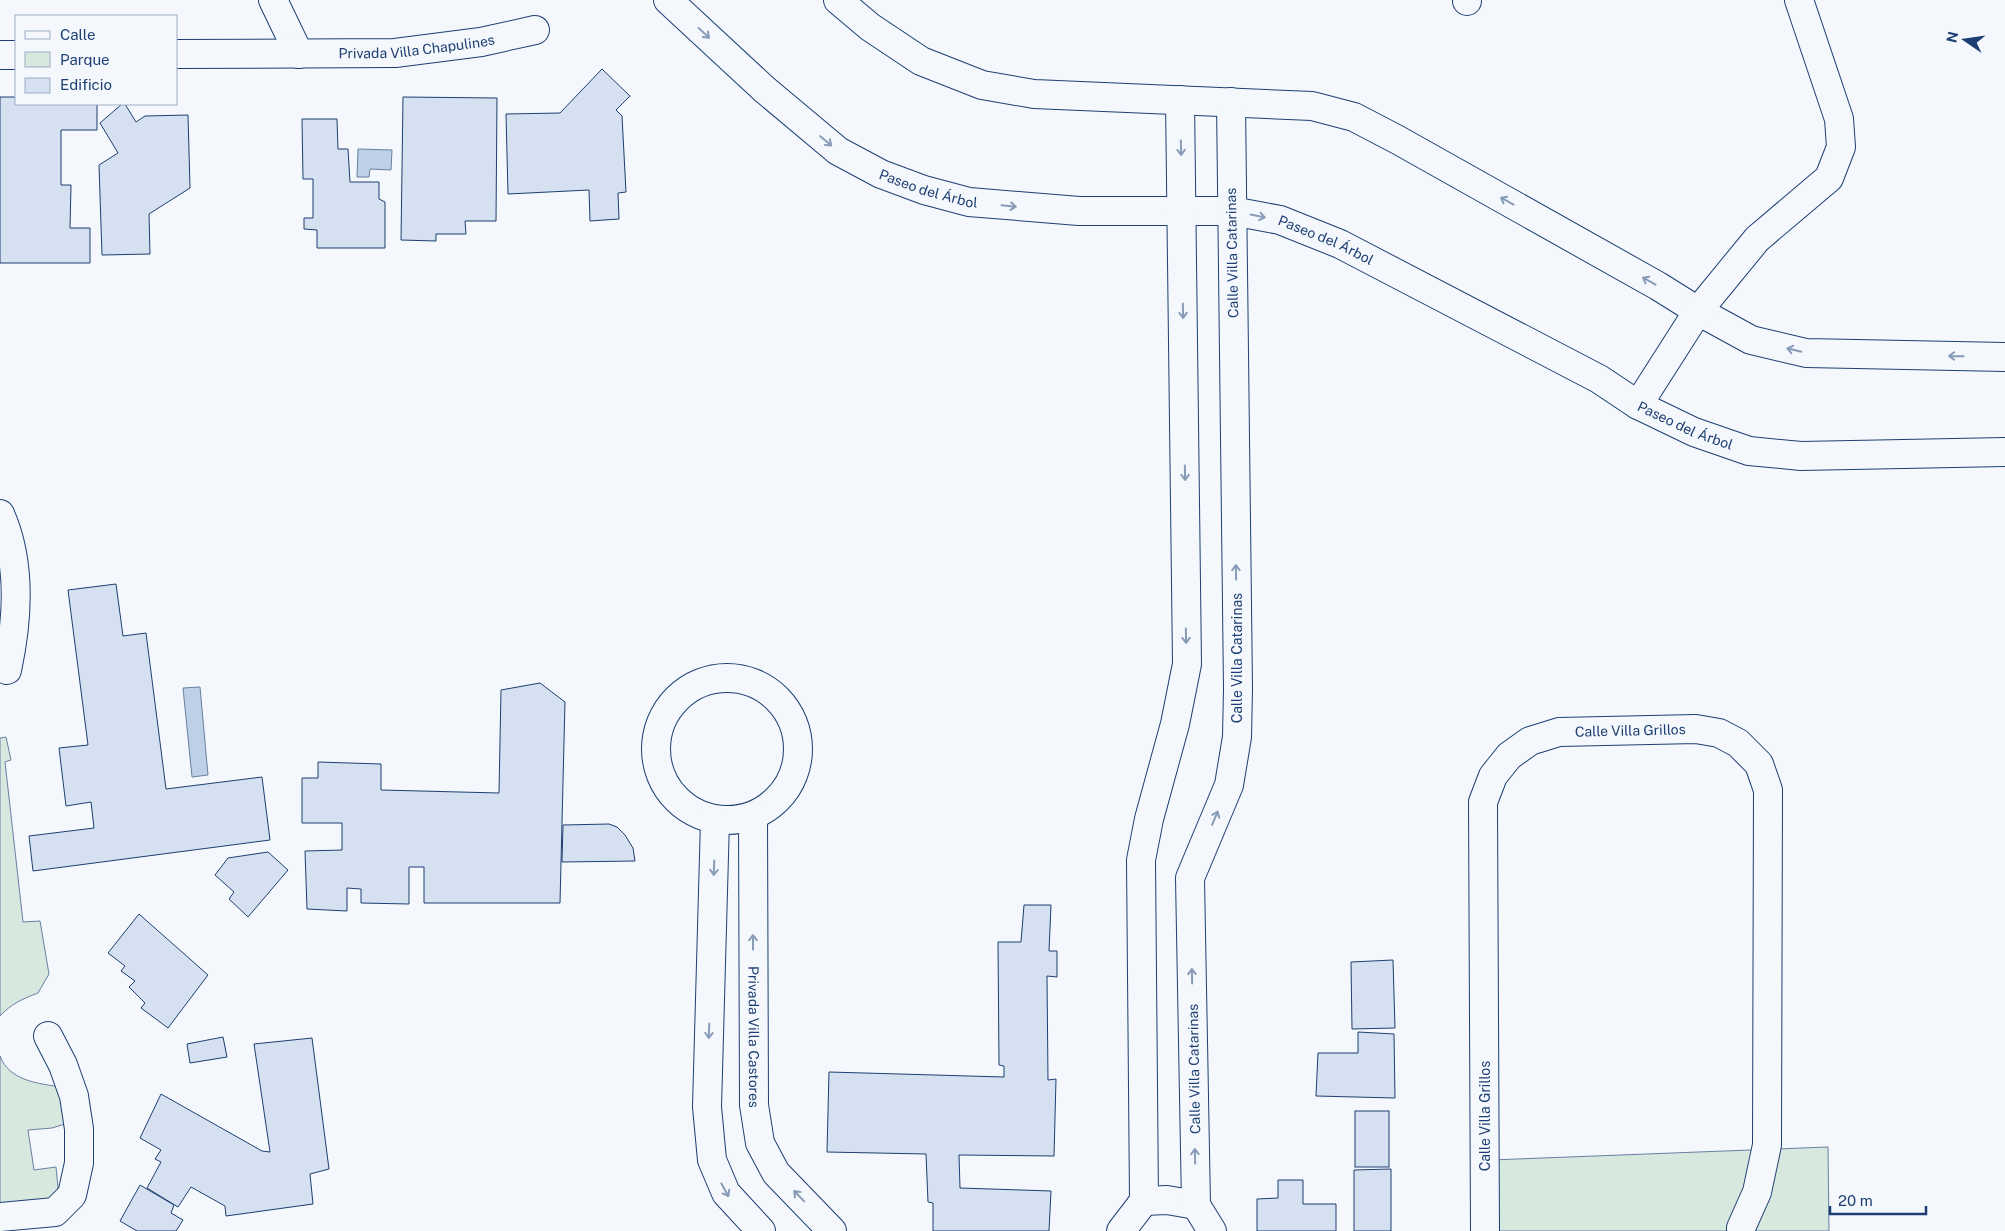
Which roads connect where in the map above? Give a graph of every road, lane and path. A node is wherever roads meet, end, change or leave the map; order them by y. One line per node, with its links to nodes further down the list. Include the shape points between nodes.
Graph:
1 (273, 0): 7 (street)
2 (668, 0): 12 (street, Paseo del Árbol, one-way to 12, via 764,89 838,151 881,174 969,202 1079,211)
3 (838, 0): 10 (street, via 870,27 921,61 982,85 1034,94)
4 (1799, 0): 14 (street, via 1839,119 1841,147 1829,178 1757,239)
5 (535, 30): 7 (street, Privada Villa Chapulines, via 481,42 395,53)
6 (178, 54): 7 (street, Privada Villa Chapulines)
7 (299, 54)
8 (0, 55): 9 (street)
9 (15, 55)
10 (1180, 100): 11 (street); 12 (street, one-way to 12)
11 (1231, 102): 13 (street, Calle Villa Catarinas); 14 (street, one-way to 11, via 1650,281 1354,117 1312,106)
12 (1182, 210): 13 (street, Paseo del Árbol); 23 (street, one-way to 23, via 1187,664 1176,724 1141,860)
13 (1232, 211): 16 (street, Paseo del Árbol, one-way to 16, via 1280,220 1340,244 1599,379); 24 (street, Calle Villa Catarinas, one-way to 13, via 1190,878 1229,785 1237,737)
14 (1698, 311): 15 (street, one-way to 14, via 1806,353 1751,340); 16 (street)
15 (2005, 357)
16 (1638, 405): 17 (street, Paseo del Árbol, via 1694,432 1749,451 1800,456)
17 (2005, 452)
18 (0, 514): 19 (street, via 14,563 16,599)
19 (8, 670)
20 (753, 816): 21 (street, via 734,821); 21 (street, via 788,788 796,767 798,744 795,729 781,702 764,688 743,680 720,678 698,684 680,696 666,714 657,736 656,758 663,780 676,799 694,812); 28 (street, Privada Villa Castores, one-way to 20, via 776,1173 760,1143 754,1105)
21 (715, 820): 27 (street, one-way to 27, via 707,1107 712,1160 726,1193)
22 (48, 1036): 25 (street, via 64,1065 74,1096 79,1129 79,1162 72,1195 55,1212)
23 (1144, 1201): 24 (street); 29 (street)
24 (1196, 1204): 30 (street)
25 (0, 1217)
26 (1741, 1228): 31 (street, Calle Villa Grillos, via 1758,1192 1767,1145 1768,790 1759,764 1738,743 1718,733 1696,729 1560,732 1530,741 1509,756 1493,776 1483,802)
27 (761, 1231)
28 (832, 1231)
29 (1121, 1231)
30 (1212, 1231)
31 (1485, 1231)

